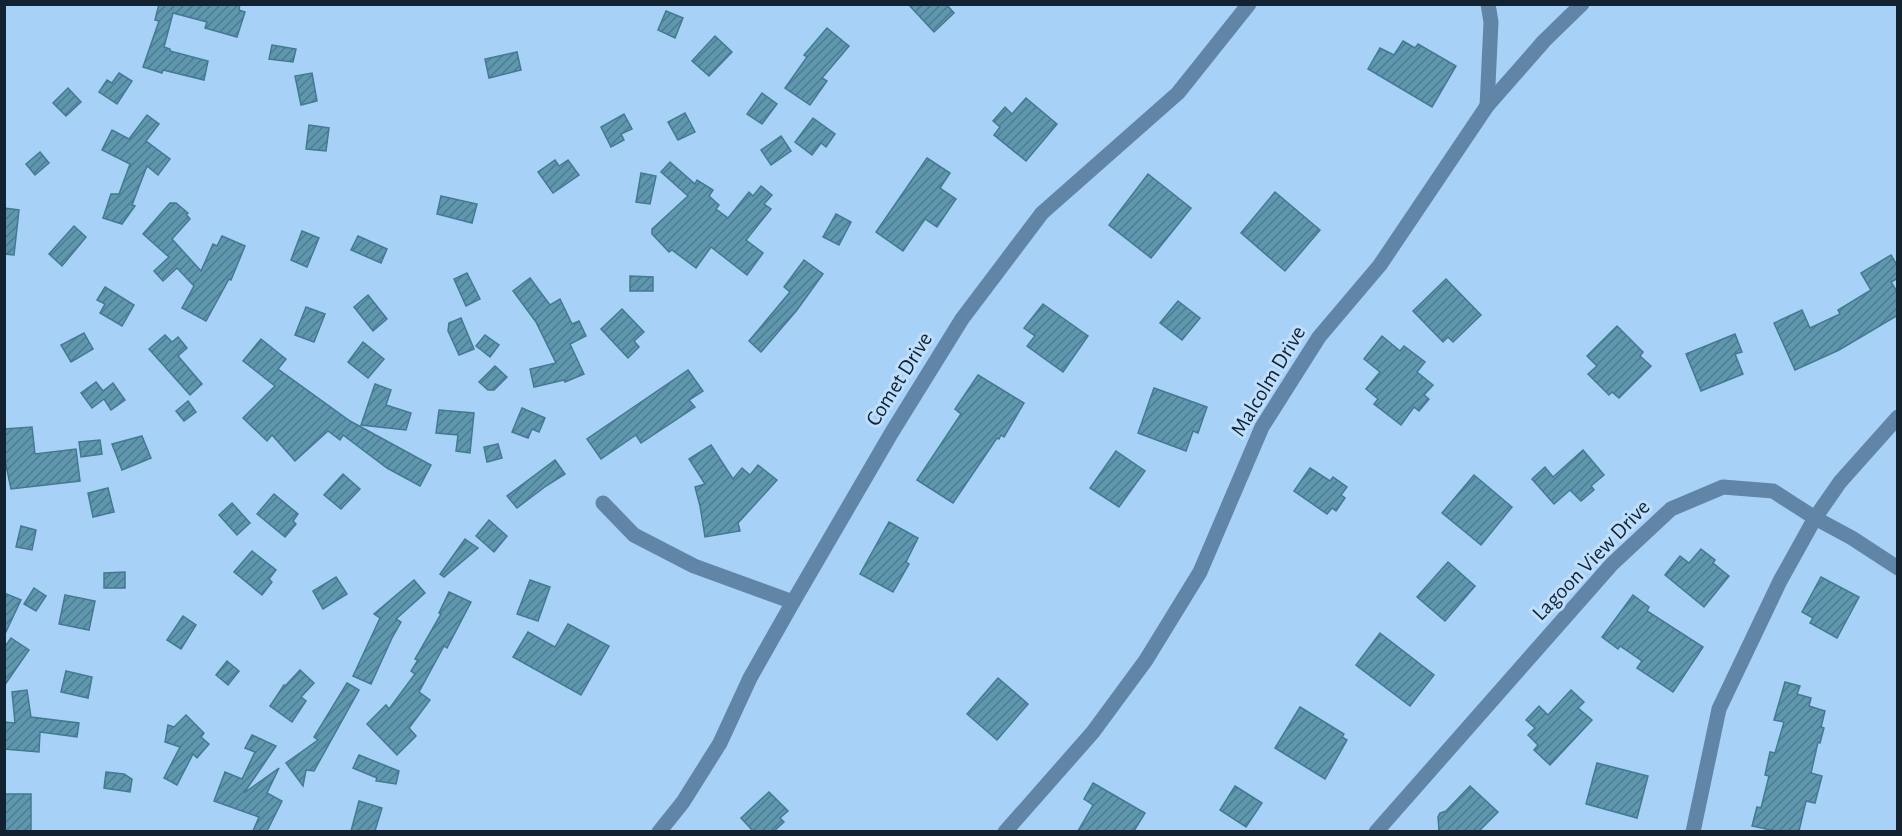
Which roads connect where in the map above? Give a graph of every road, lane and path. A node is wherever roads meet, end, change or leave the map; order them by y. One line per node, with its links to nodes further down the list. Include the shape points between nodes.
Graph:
1 (1249, 4): 9 (street, Comet Drive, via 1178,93 1042,213 962,319)
2 (1488, 4): 4 (street, via 1491,22)
3 (1582, 4): 4 (street, Malcolm Drive)
4 (1487, 106): 11 (street, Malcolm Drive, via 1380,265 1319,337 1262,427 1200,572 1146,660 1094,732)
5 (1898, 417): 7 (street, via 1840,482)
6 (603, 503): 9 (street, via 634,536 693,566)
7 (1815, 518): 8 (street, Lagoon View Drive); 12 (street, Lagoon View Drive, via 1773,491 1723,488 1671,509 1612,564); 13 (street, via 1780,580 1719,709)
8 (1898, 568)
9 (792, 602): 10 (street, Comet Drive, via 720,743 683,802)
10 (659, 831)
11 (1005, 831)
12 (1376, 831)
13 (1694, 831)

